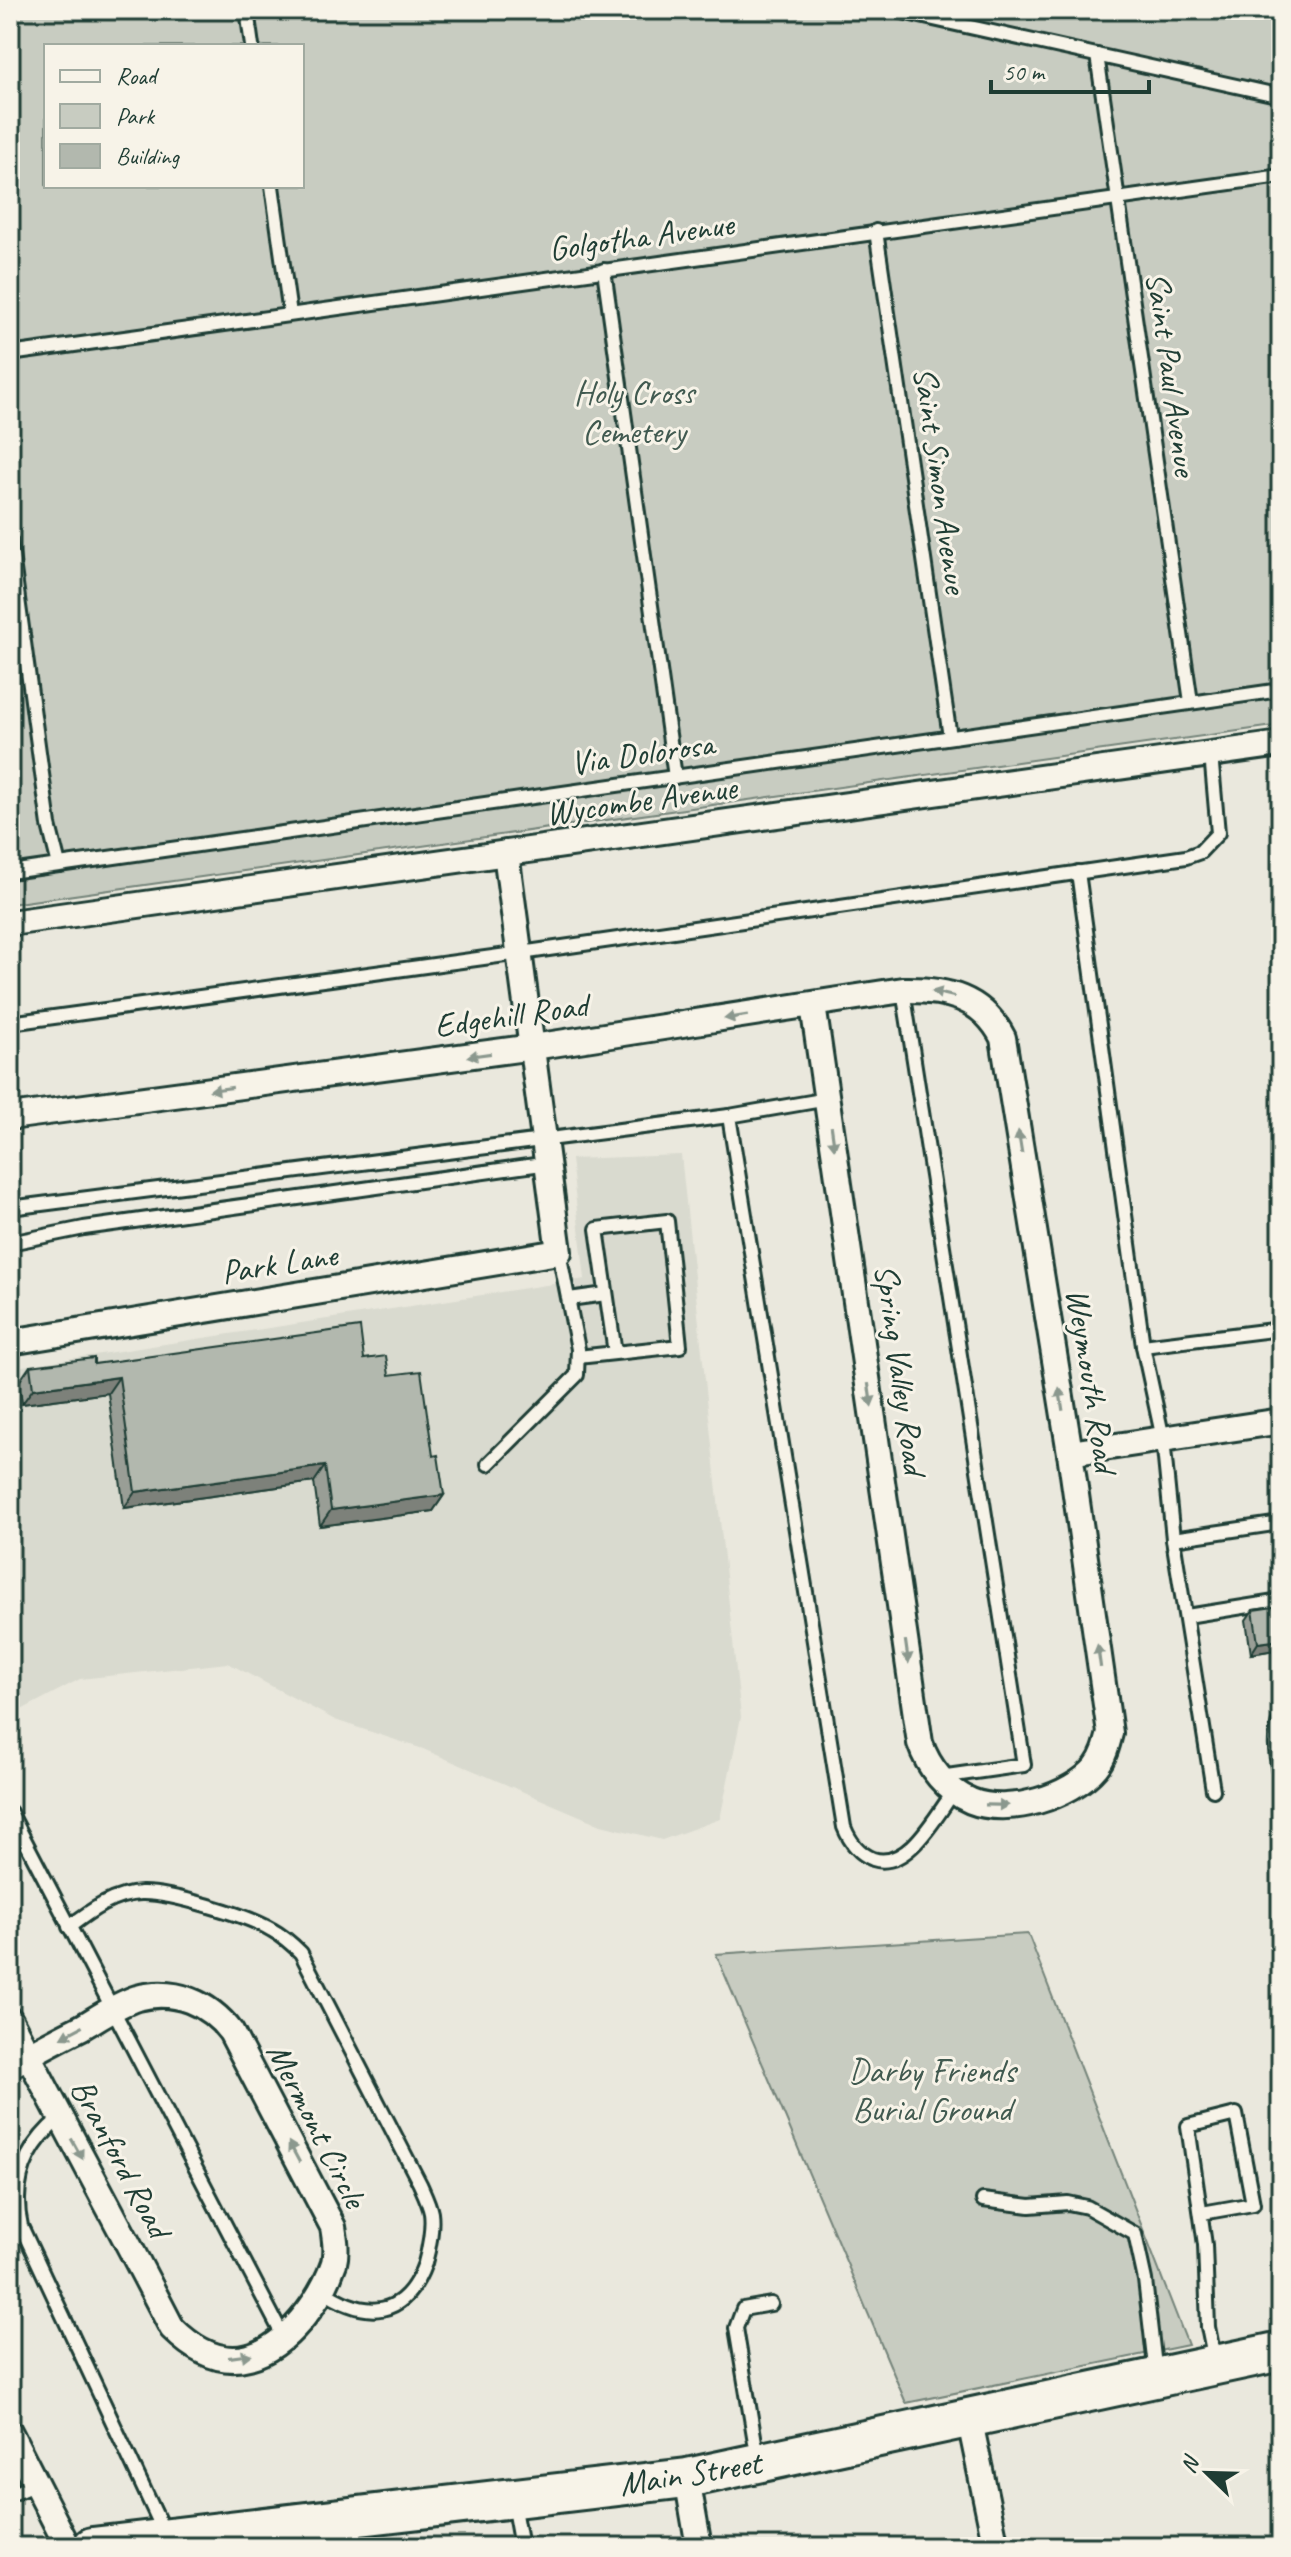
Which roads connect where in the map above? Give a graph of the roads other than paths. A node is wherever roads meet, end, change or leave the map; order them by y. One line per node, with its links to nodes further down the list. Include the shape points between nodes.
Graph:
1 (247, 10): 3 (lane)
2 (893, 10): 4 (lane)
3 (252, 44)
4 (1097, 55): 5 (lane); 8 (lane, Saint Paul Avenue)
5 (1281, 96)
6 (1281, 176): 8 (lane, Golgotha Avenue)
7 (272, 188): 11 (lane)
8 (1118, 199): 9 (lane, Golgotha Avenue); 15 (lane, Saint Paul Avenue)
9 (876, 231): 10 (lane, Golgotha Avenue); 16 (lane, Saint Simon Avenue)
10 (604, 270): 11 (lane, Golgotha Avenue); 19 (lane)
11 (290, 314): 12 (lane, Golgotha Avenue)
12 (10, 354)
13 (10, 540): 21 (lane)
14 (1281, 690): 15 (lane, Via Dolorosa)
15 (1191, 702): 16 (lane, Via Dolorosa)
16 (950, 737): 19 (lane, Via Dolorosa)
17 (1281, 744): 18 (street, Wycombe Avenue)
18 (1211, 754): 20 (street, Wycombe Avenue); 23 (lane, via 1219,823 1211,843 1186,857)
19 (675, 777): 21 (lane, Via Dolorosa)
20 (506, 853): 24 (street, Wycombe Avenue); 25 (street)
21 (59, 865): 22 (lane, Via Dolorosa)
22 (10, 872)
23 (1078, 872): 25 (lane); 43 (lane)
24 (10, 923)
25 (521, 953): 28 (lane); 30 (street)
26 (903, 990): 27 (street, Edgehill Road); 29 (street, Edgehill Road, one-way to 26, via 995,1022 964,999 938,991); 55 (lane, via 1024,1765)
27 (813, 1005): 30 (street, Edgehill Road, one-way to 30); 31 (street, Spring Valley Road)
28 (10, 1023)
29 (1003, 1038): 48 (street, Weymouth Road, one-way to 29)
30 (533, 1047): 33 (street, Edgehill Road, one-way to 33); 34 (street)
31 (828, 1099): 32 (lane); 55 (street, Spring Valley Road, one-way to 55, via 920,1743)
32 (729, 1116): 34 (lane); 55 (lane, via 844,1827 868,1857 891,1862 908,1852)
33 (10, 1117)
34 (546, 1138): 35 (street); 36 (lane)
35 (549, 1163): 37 (lane); 38 (street)
36 (10, 1208)
37 (10, 1243)
38 (559, 1252): 40 (lane); 42 (street, Park Lane)
39 (606, 1294): 40 (lane); 44 (lane); 44 (lane, via 597,1229 667,1221 680,1346)
40 (569, 1299): 45 (lane)
41 (1281, 1329): 43 (lane)
42 (10, 1342)
43 (1143, 1346): 47 (lane)
44 (615, 1353): 45 (lane)
45 (578, 1357): 49 (lane, via 577,1375)
46 (1281, 1421): 47 (street)
47 (1163, 1439): 48 (street); 51 (lane)
48 (1070, 1453): 55 (street, Weymouth Road, one-way to 48, via 983,1805 1040,1800 1065,1792 1096,1767 1105,1752 1110,1733)
49 (488, 1464)
50 (1281, 1523): 51 (lane)
51 (1173, 1539): 53 (lane)
52 (1281, 1601): 53 (lane)
53 (1187, 1616): 57 (lane)
54 (1281, 1717): 56 (lane, via 1275,1744)
55 (947, 1783)
56 (1281, 1786)
57 (1213, 1790)
58 (10, 1812): 59 (lane)
59 (69, 1927): 60 (lane); 66 (lane, via 96,1907 141,1893 254,1921 301,1953 420,2184 431,2216 420,2275 399,2301 370,2311 354,2309)
60 (112, 2011): 62 (street, Mermont Circle, one-way to 62); 66 (street, Mermont Circle, one-way to 60, via 334,2262 333,2227 231,2032 207,2007 184,1998 137,1998); 69 (lane)
61 (10, 2020): 62 (street, Branford Road)
62 (19, 2060): 63 (street, Branford Road)
63 (60, 2118): 68 (street, Branford Road, one-way to 68); 80 (lane, via 44,2131 21,2169 16,2205 21,2226)
64 (983, 2200): 72 (lane, via 1087,2207 1135,2234)
65 (1202, 2213): 65 (lane, via 1188,2126 1236,2114 1253,2204); 71 (lane)
66 (321, 2290): 69 (street, Mermont Circle)
67 (771, 2304): 75 (lane, via 743,2309 736,2328)
68 (172, 2328): 69 (street, Mermont Circle, one-way to 69, via 197,2349 227,2358 256,2354)
69 (283, 2336)
70 (1281, 2351): 71 (main road, Main Street)
71 (1215, 2366): 72 (main road, Main Street)
72 (1157, 2379): 73 (main road, Main Street)
73 (969, 2417): 75 (main road, Main Street); 86 (street)
74 (10, 2433): 77 (street)
75 (759, 2463): 76 (main road, Main Street)
76 (687, 2478): 79 (main road, Main Street); 85 (street)
77 (36, 2484): 78 (lane); 82 (street)
78 (10, 2495)
79 (512, 2498): 81 (main road, Main Street); 84 (lane)
80 (167, 2537): 81 (main road, Main Street); 83 (main road, Main Street)
81 (220, 2539)
82 (68, 2547)
83 (92, 2547)
84 (521, 2547)
85 (699, 2547)
86 (995, 2547)

